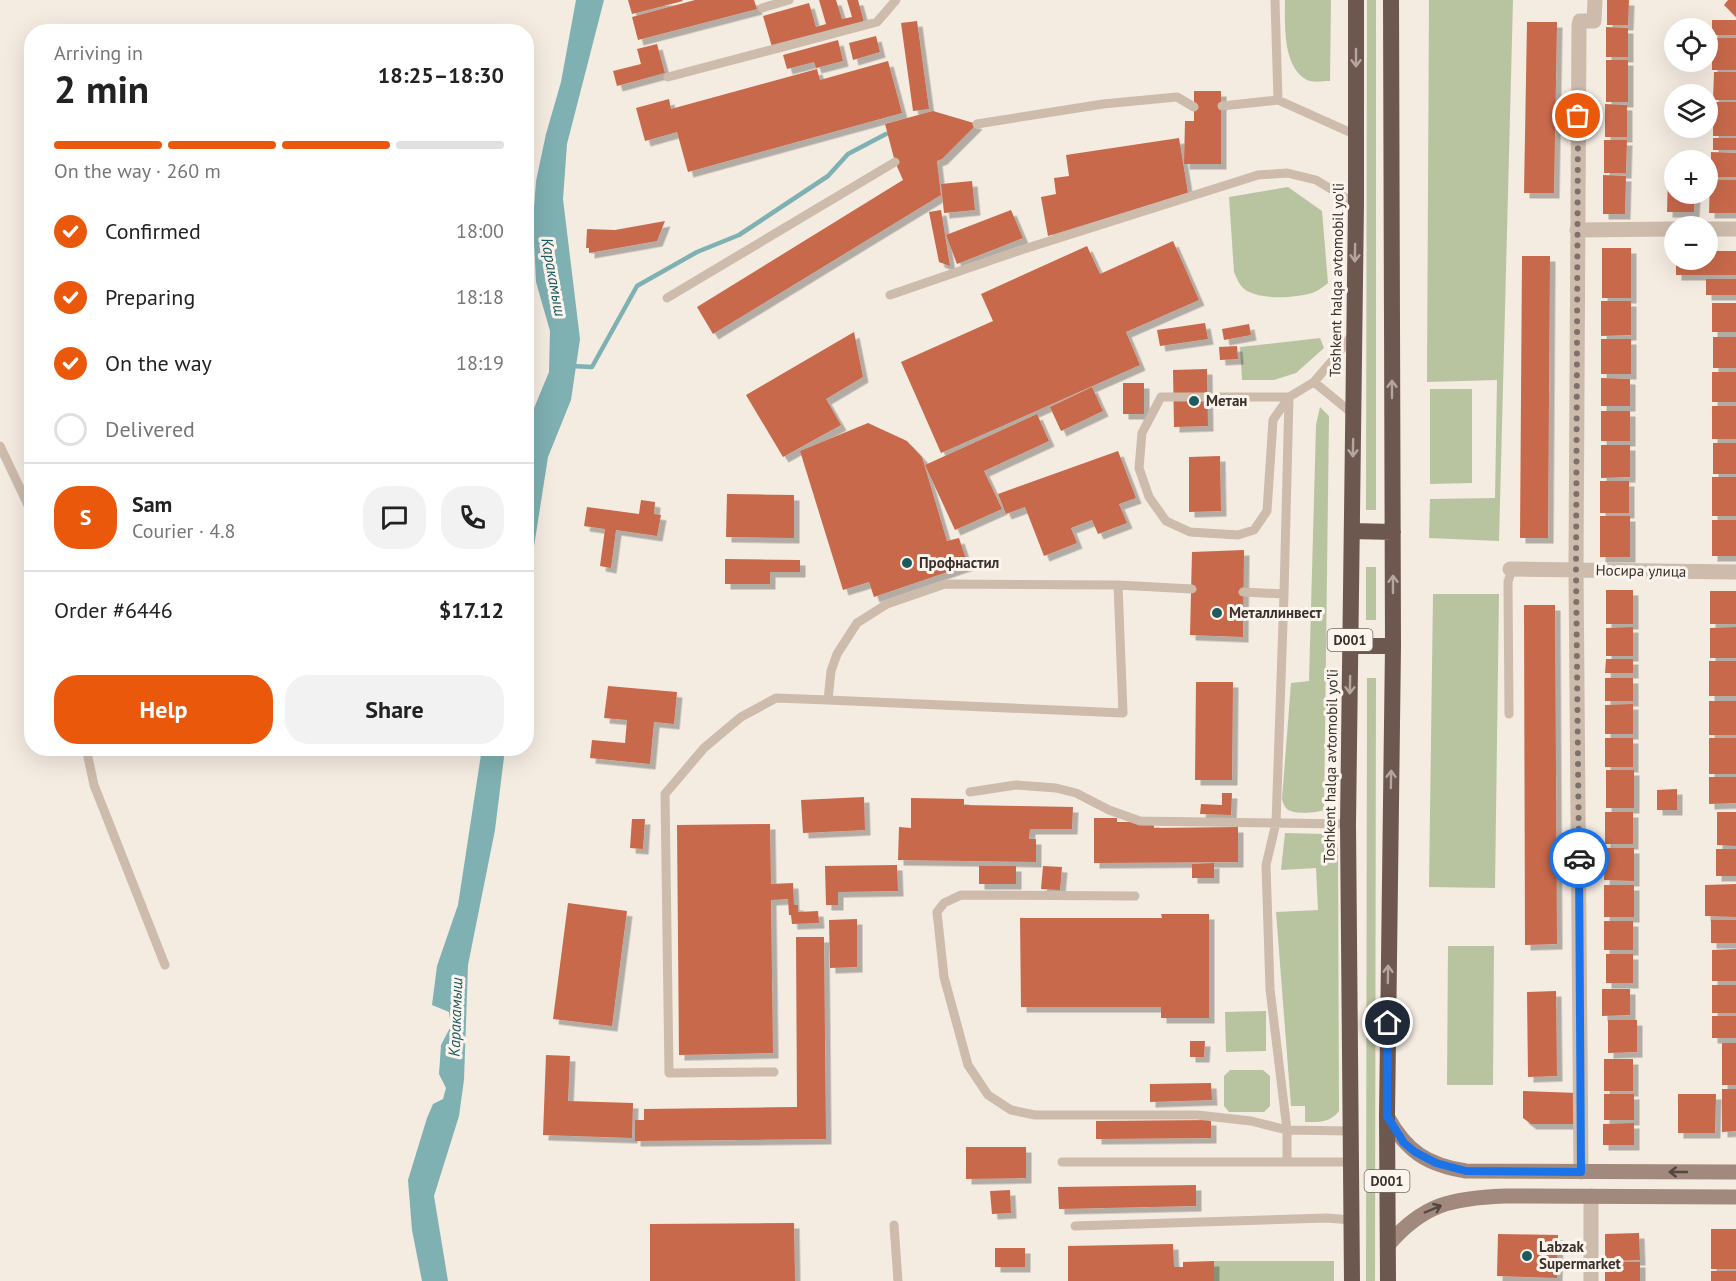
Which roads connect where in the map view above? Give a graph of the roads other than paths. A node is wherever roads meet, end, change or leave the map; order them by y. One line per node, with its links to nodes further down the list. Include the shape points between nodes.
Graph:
1 (789, 0): 7 (lane)
2 (896, 0): 8 (lane, via 877,22)
3 (1275, 0): 9 (lane)
4 (1356, 0): 13 (highway, Toshkent halqa avtomobil yo'li / D001, one-way to 13)
5 (1391, 0): 29 (highway, D001, one-way to 5)
6 (1595, 0): 19 (street, via 1594,21 1580,21 1578,25)
7 (762, 8)
8 (668, 76)
9 (1278, 100): 10 (lane); 13 (lane)
10 (1221, 106)
11 (1194, 107): 12 (lane, via 1177,97)
12 (977, 124)
13 (1356, 135): 15 (highway, Toshkent halqa avtomobil yo'li / D001)
14 (895, 162): 21 (lane)
15 (1356, 204): 20 (lane, via 1316,180 1287,174 1258,175); 22 (highway, Toshkent halqa avtomobil yo'li / D001, one-way to 22)
16 (1664, 229): 19 (street)
17 (1718, 229): 18 (street)
18 (1736, 229)
19 (1576, 230): 31 (street)
20 (890, 295)
21 (667, 298)
22 (1354, 331): 23 (lane); 25 (highway, Toshkent halqa avtomobil yo'li / D001)
23 (1314, 382): 24 (lane); 25 (lane)
24 (1289, 397): 24 (lane, via 1273,420 1267,511 1254,530 1238,536 1190,532 1166,521 1149,496 1139,468 1142,433 1161,397); 36 (lane)
25 (1353, 414): 28 (highway, Toshkent halqa avtomobil yo'li / D001, one-way to 28)
26 (0, 446): 27 (lane)
27 (24, 497)
28 (1352, 531): 29 (highway); 37 (highway, Toshkent halqa avtomobil yo'li / D001)
29 (1393, 532): 38 (highway, D001, one-way to 29)
30 (1511, 569): 31 (street, Носира улица); 40 (lane)
31 (1576, 570): 32 (street, Носира улица); 55 (street)
32 (1736, 572)
33 (1118, 585): 34 (lane); 39 (lane, via 945,584 887,604 858,623 837,654); 39 (lane, via 1123,713)
34 (1192, 590)
35 (1244, 592): 36 (lane)
36 (1284, 594): 43 (lane)
37 (1350, 646): 38 (highway); 44 (highway, Toshkent halqa avtomobil yo'li / D001, one-way to 44)
38 (1393, 646): 48 (highway, D001, one-way to 38)
39 (828, 700): 47 (lane, via 776,698 741,717 704,748 665,794 669,1073)
40 (1509, 714)
41 (88, 756): 46 (lane, via 94,785)
42 (970, 792): 43 (lane, via 1036,786 1076,793 1140,821)
43 (1276, 823): 44 (lane); 49 (lane, via 1266,865 1270,989)
44 (1348, 824): 50 (highway, Toshkent halqa avtomobil yo'li / D001)
45 (1135, 896): 49 (lane, via 961,895 944,903 937,912 944,977 968,1065 988,1095 1011,1110 1035,1114 1197,1115)
46 (165, 965)
47 (774, 1072)
48 (1387, 1116): 54 (main road, via 1404,1143 1425,1159 1466,1171); 63 (highway, D001)
49 (1287, 1130): 50 (lane); 52 (lane)
50 (1350, 1131): 53 (highway, Toshkent halqa avtomobil yo'li / D001)
51 (1062, 1162): 52 (lane)
52 (1287, 1162): 53 (lane)
53 (1351, 1162): 60 (highway, Toshkent halqa avtomobil yo'li / D001)
54 (1504, 1171): 55 (main road); 57 (main road)
55 (1581, 1172): 56 (main road, one-way to 55)
56 (1736, 1172)
57 (1504, 1196): 58 (main road); 63 (main road, one-way to 57, via 1403,1227 1431,1208 1467,1199)
58 (1591, 1196): 59 (main road); 67 (street)
59 (1736, 1197)
60 (1351, 1220): 62 (lane); 65 (highway, Toshkent halqa avtomobil yo'li / D001)
61 (894, 1226): 64 (lane)
62 (1075, 1226)
63 (1388, 1245): 66 (highway, D001)
64 (898, 1281)
65 (1352, 1281)
66 (1388, 1281)
67 (1591, 1281)

